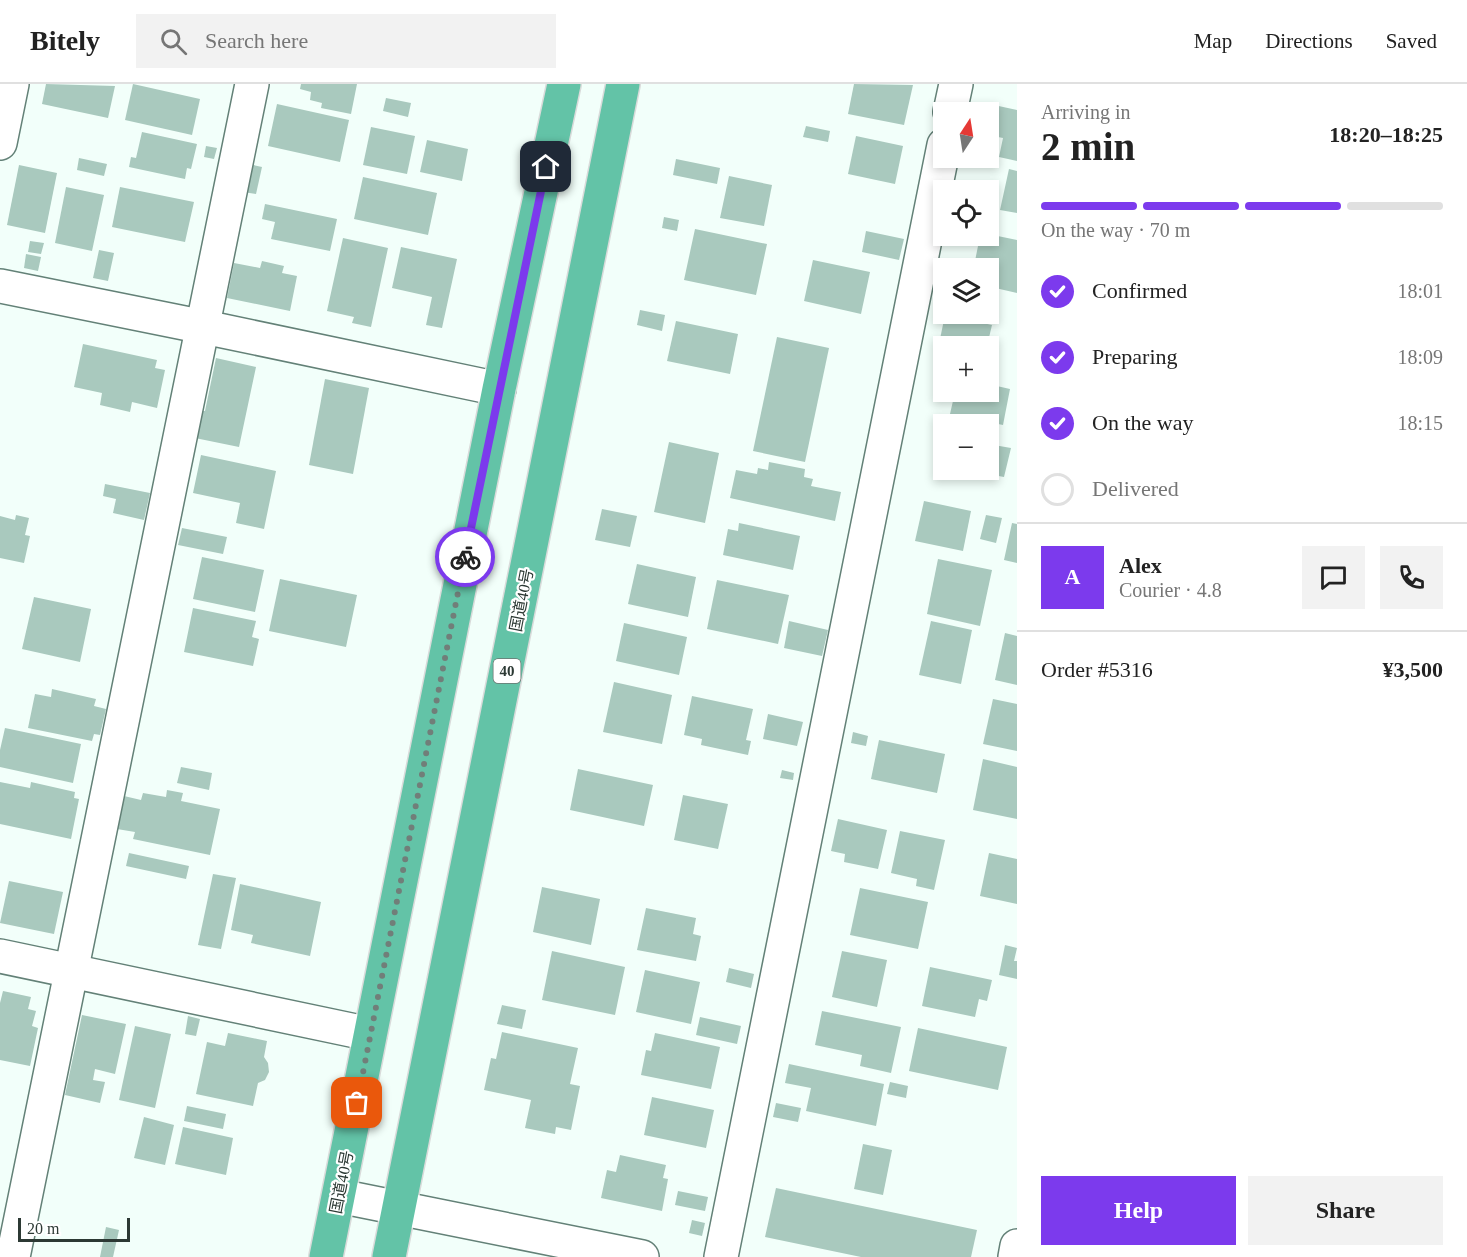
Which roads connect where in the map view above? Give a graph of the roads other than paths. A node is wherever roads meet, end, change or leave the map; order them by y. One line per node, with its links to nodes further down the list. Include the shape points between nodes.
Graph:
1 (12, 84): 7 (street)
2 (252, 84): 10 (street)
3 (564, 84): 11 (highway, 国道40号)
4 (624, 84): 16 (highway, 国道40号 / 40)
5 (956, 84): 6 (street)
6 (952, 102)
7 (0, 143)
8 (939, 168): 22 (street)
9 (0, 286): 10 (street)
10 (204, 327): 11 (street); 13 (street)
11 (499, 389): 14 (highway, 国道40号)
12 (0, 956): 13 (street)
13 (71, 970): 14 (street); 18 (street)
14 (370, 1034): 15 (highway, 国道40号)
15 (339, 1196): 16 (street); 19 (highway, 国道40号)
16 (399, 1209): 20 (highway, 国道40号 / 40); 21 (street)
17 (1017, 1246): 23 (street)
18 (13, 1257)
19 (326, 1257)
20 (389, 1257)
21 (642, 1257)
22 (721, 1257)
23 (1015, 1257)

